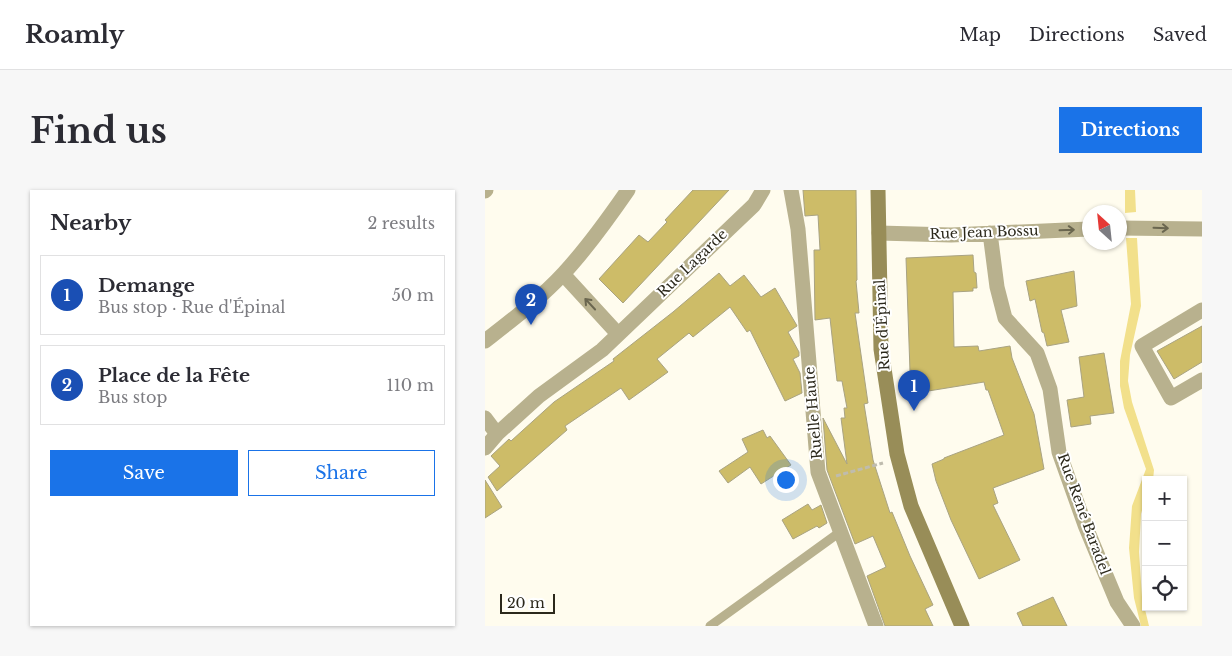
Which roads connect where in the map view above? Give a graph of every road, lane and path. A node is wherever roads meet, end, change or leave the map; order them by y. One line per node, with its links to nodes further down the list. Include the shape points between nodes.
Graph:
1 (628, 190): 10 (street, via 600,231)
2 (763, 190): 12 (street, Rue Lagarde, via 754,205)
3 (791, 190): 19 (street, Ruelle Haute, via 798,229)
4 (878, 190): 8 (main road, Rue d'Épinal)
5 (1127, 228): 7 (street, one-way to 7)
6 (1082, 229): 9 (street, Rue Jean Bossu, one-way to 6)
7 (1202, 230)
8 (879, 233): 9 (street, Rue Jean Bossu); 18 (main road, Rue d'Épinal, via 881,349)
9 (990, 233): 24 (street, Rue René Baradel, via 1005,318 1037,353 1050,389 1059,452 1081,516 1117,602)
10 (563, 274): 12 (street, one-way to 10); 13 (street)
11 (1202, 310): 14 (street, via 1141,346 1171,398)
12 (618, 334): 16 (street, Rue Lagarde, via 602,350 539,396)
13 (485, 341)
14 (1202, 380)
15 (485, 418): 16 (street)
16 (497, 434): 17 (street, Rue Lagarde)
17 (485, 448)
18 (898, 459): 19 (path); 23 (main road, Rue d'Épinal, via 911,506)
19 (821, 481): 20 (street, Ruelle Haute)
20 (840, 532): 21 (lane); 22 (street, Ruelle Haute)
21 (710, 626)
22 (876, 626)
23 (963, 626)
24 (1133, 626)

